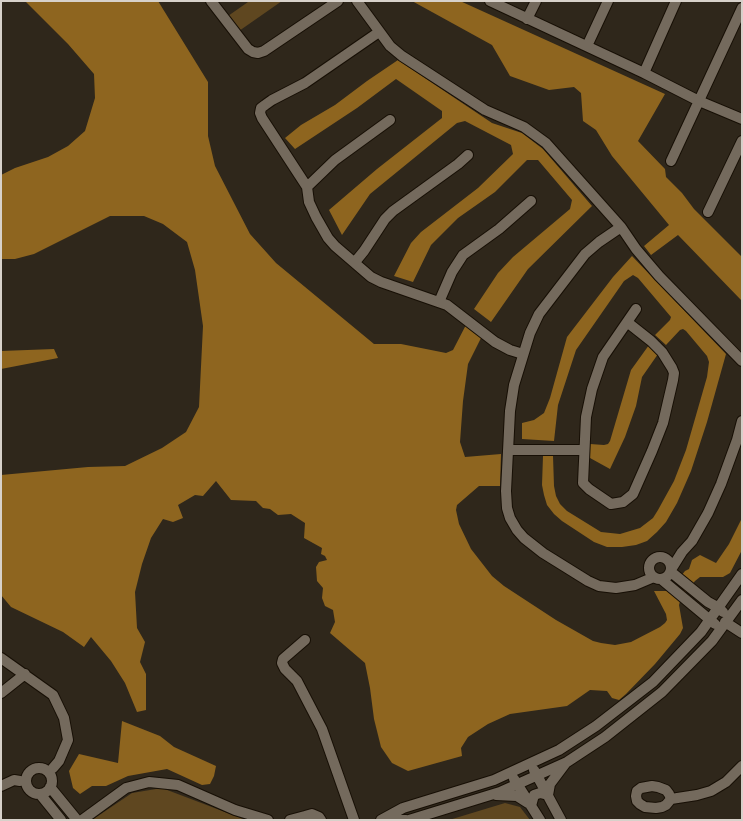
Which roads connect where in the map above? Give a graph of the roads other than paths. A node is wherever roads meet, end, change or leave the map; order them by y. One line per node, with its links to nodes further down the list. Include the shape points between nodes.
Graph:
1 (211, 1): 2 (street, via 248,49 258,53)
2 (338, 1)
3 (357, 1): 10 (street)
4 (490, 1): 9 (street)
5 (536, 1): 9 (street)
6 (608, 1): 11 (street)
7 (676, 1): 12 (street)
8 (742, 8): 13 (street)
9 (527, 19): 11 (street)
10 (379, 32): 19 (street, via 304,83 261,108 262,118); 22 (street, via 390,46 415,65 485,110 534,134 553,151)
11 (587, 46): 12 (street)
12 (644, 73): 13 (street)
13 (699, 101): 14 (street); 18 (street)
14 (742, 119)
15 (390, 120): 19 (street, via 335,160)
16 (742, 141): 21 (street)
17 (468, 155): 23 (street, via 393,211)
18 (671, 161)
19 (307, 187): 23 (street, via 309,202 328,238)
20 (531, 201): 24 (street, via 499,229 463,255 452,272)
21 (708, 212)
22 (621, 227): 27 (street, via 585,254 572,270 539,314); 28 (street, via 659,276)
23 (355, 262): 24 (street, via 364,272 381,282)
24 (439, 302): 27 (street, via 462,315 483,334 510,350)
25 (636, 309): 26 (street)
26 (627, 322): 31 (street, via 603,356 598,369 586,417); 31 (street, via 662,352 674,373 663,422 632,494 623,502 611,504 585,486)
27 (523, 354): 30 (street, via 514,384)
28 (742, 361)
29 (742, 421): 32 (street, via 711,505 692,541)
30 (508, 450): 31 (street); 38 (street, via 507,508 510,518 524,538 543,553 599,586 616,588)
31 (584, 450)
32 (682, 552): 33 (street); 35 (street)
33 (663, 556): 34 (street, via 655,557); 35 (street, via 669,560)
34 (649, 567): 37 (street, via 650,574); 38 (street)
35 (673, 572): 37 (street); 41 (street)
36 (742, 574): 39 (street)
37 (657, 578): 38 (street); 44 (street, via 699,611)
38 (643, 582)
39 (726, 597): 41 (street); 42 (street)
40 (742, 600): 43 (street)
41 (708, 602): 42 (street)
42 (719, 608): 43 (street); 44 (street)
43 (725, 623): 44 (street); 45 (street); 50 (street, via 712,641 662,692 605,737)
44 (707, 624): 51 (street, via 653,682 596,726 559,750)
45 (742, 633)
46 (305, 640): 72 (street, via 283,659 282,663 298,681 322,729)
47 (1, 658): 48 (street)
48 (25, 674): 49 (street); 55 (street, via 53,695 64,718 68,740)
49 (1, 693)
50 (566, 762): 54 (street); 61 (street, via 550,784)
51 (530, 764): 53 (street); 54 (street)
52 (742, 766): 62 (street, via 711,792)
53 (510, 772): 57 (street); 73 (street, via 494,780 403,808)
54 (537, 775): 57 (street); 61 (street)
55 (51, 778): 56 (street, via 42,769 34,769); 59 (street, via 44,793); 67 (street)
56 (25, 781): 58 (street, via 14,780); 59 (street, via 31,792)
57 (517, 784): 60 (street); 63 (street)
58 (1, 786)
59 (40, 794): 66 (street)
60 (490, 795): 63 (street, via 517,796); 75 (street)
61 (548, 795): 63 (street, via 534,795); 77 (street)
62 (671, 799)
63 (531, 806): 76 (street)
64 (304, 818): 65 (street, via 312,814); 70 (street)
65 (320, 819): 71 (street)
66 (61, 820)
67 (77, 820)
68 (82, 820): 69 (street, via 126,788 149,782 178,784 235,810)
69 (268, 820)
70 (290, 820)
71 (329, 820)
72 (354, 820)
73 (380, 820): 74 (street)
74 (406, 820)
75 (409, 820)
76 (540, 820)
77 (561, 820)

